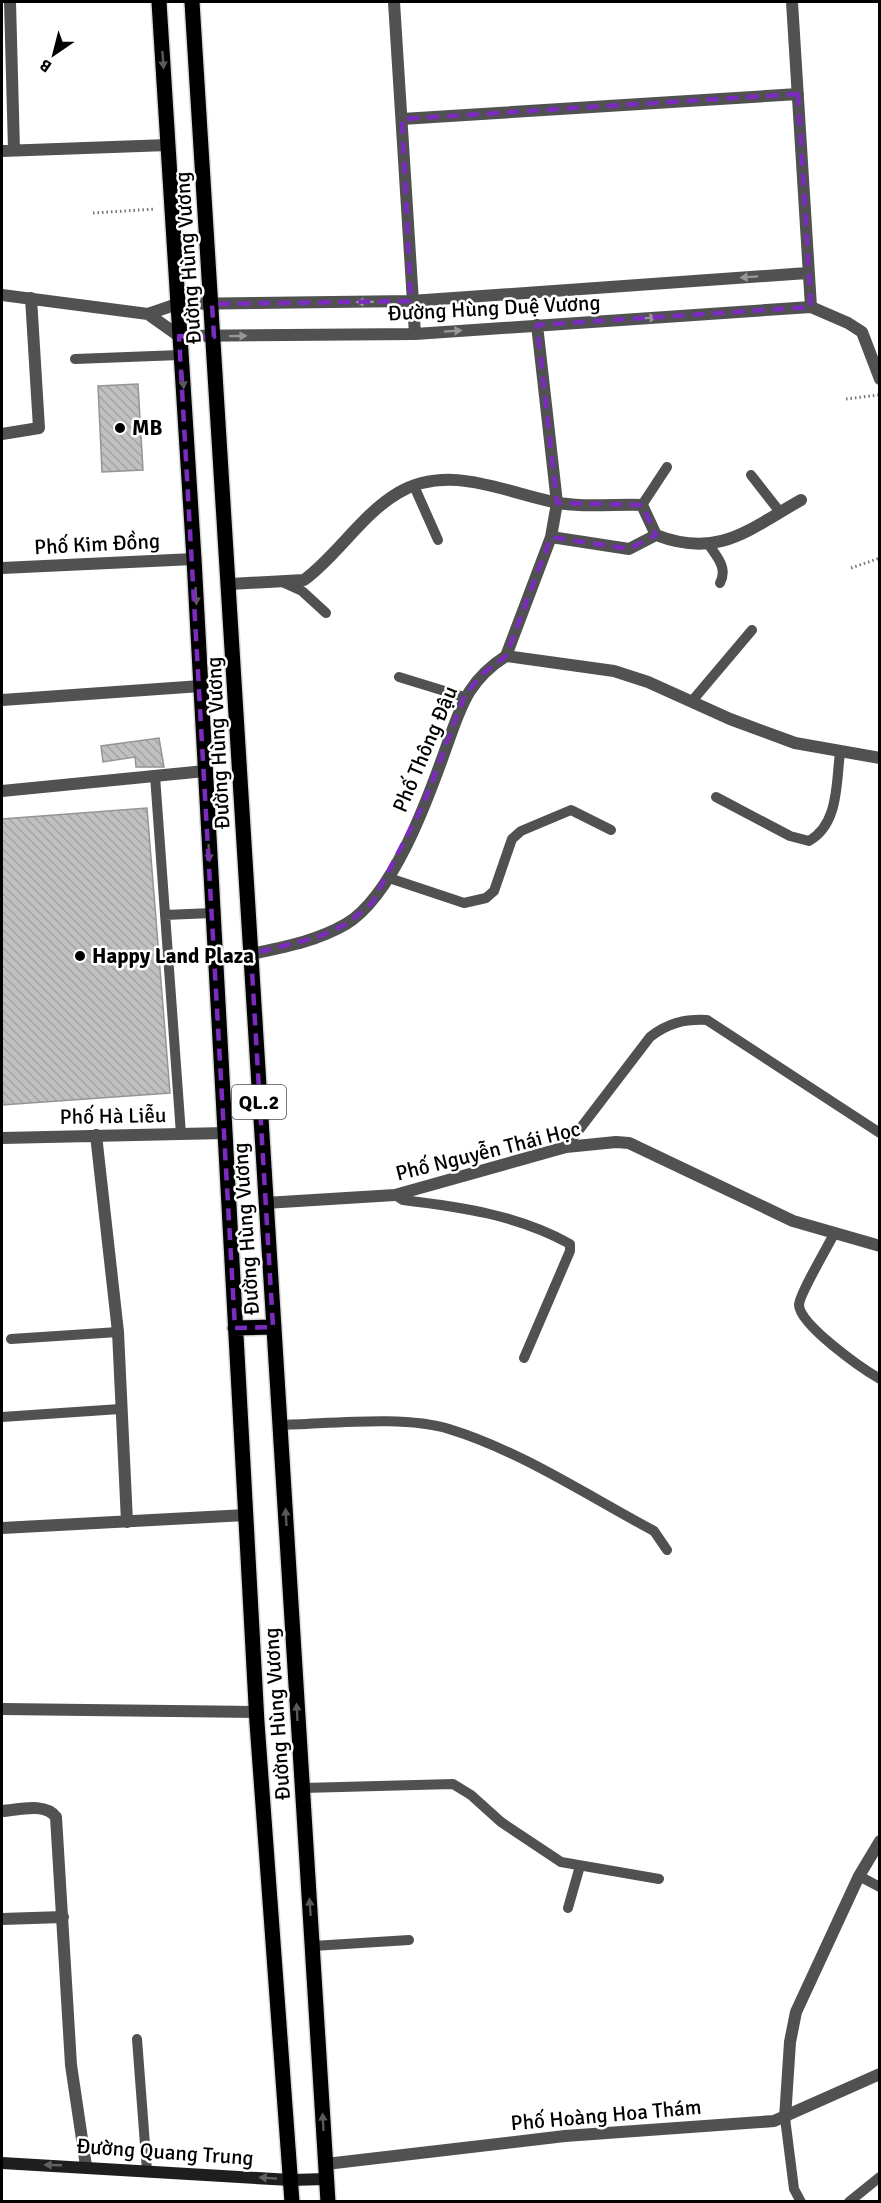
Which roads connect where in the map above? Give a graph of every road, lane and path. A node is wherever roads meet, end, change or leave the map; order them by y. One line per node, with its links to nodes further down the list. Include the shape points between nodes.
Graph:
1 (10, 2): 9 (street)
2 (159, 2): 8 (main road, Đường Hùng Vương / QL.2, one-way to 8)
3 (192, 2): 17 (main road, Đường Hùng Vương / QL.2)
4 (394, 2): 7 (street)
5 (792, 2): 6 (street)
6 (798, 94): 7 (street); 12 (street)
7 (402, 119): 15 (street)
8 (168, 145): 9 (street); 10 (main road, Đường Hùng Vương / QL.2)
9 (8, 150)
10 (172, 208): 11 (path); 16 (main road, Đường Hùng Vương / QL.2)
11 (93, 213)
12 (807, 273): 15 (street, Đường Hùng Duệ Vương, one-way to 15); 18 (street)
13 (2, 295): 14 (street)
14 (31, 298): 19 (street); 29 (street, via 39,428)
15 (411, 301): 17 (street, Đường Hùng Duệ Vương, one-way to 17); 21 (street)
16 (177, 304): 17 (street, Đường Hùng Duệ Vương); 19 (street, Đường Hùng Duệ Vương); 22 (main road, Đường Hùng Vương / QL.2)
17 (212, 304): 23 (main road, Đường Hùng Vương / QL.2)
18 (811, 307): 20 (street, Đường Hùng Duệ Vương, one-way to 18); 26 (street, via 862,332)
19 (148, 314): 22 (street)
20 (537, 325): 21 (street, Đường Hùng Duệ Vương, one-way to 20); 34 (street)
21 (415, 334): 23 (street, Đường Hùng Duệ Vương, one-way to 21)
22 (179, 336): 23 (street, Đường Hùng Duệ Vương); 24 (main road, Đường Hùng Vương / QL.2)
23 (214, 337): 47 (main road, Đường Hùng Vương / QL.2)
24 (180, 355): 25 (lane); 42 (main road, Đường Hùng Vương / QL.2, one-way to 42)
25 (75, 359)
26 (879, 379)
27 (879, 394): 28 (path)
28 (846, 399)
29 (2, 434)
30 (667, 467): 35 (lane)
31 (751, 475): 36 (lane)
32 (414, 486): 34 (street, via 473,480); 39 (lane); 45 (street, via 374,510 304,580)
33 (801, 500): 36 (street)
34 (557, 503): 35 (street); 38 (street)
35 (642, 505): 37 (street)
36 (780, 512): 40 (street, via 725,542)
37 (656, 535): 38 (street, via 630,549); 40 (street, via 679,544)
38 (551, 537): 50 (street)
39 (438, 540)
40 (709, 545): 46 (lane, via 723,566)
41 (879, 558): 44 (path)
42 (194, 559): 43 (street, Phố Kim Đồng); 52 (main road, Đường Hùng Vương / QL.2, one-way to 52)
43 (2, 568)
44 (851, 568)
45 (280, 581): 47 (street); 48 (lane, via 302,591)
46 (720, 583)
47 (230, 584): 66 (main road, Đường Hùng Vương / QL.2)
48 (326, 613)
49 (752, 630): 55 (lane)
50 (506, 656): 53 (street, Phố Thông Đậu, via 482,674); 55 (street, via 614,671)
51 (399, 677): 53 (lane)
52 (201, 686): 54 (street); 58 (main road, Đường Hùng Vương / QL.2)
53 (464, 697): 63 (street, Phố Thông Đậu, via 424,803)
54 (2, 700)
55 (692, 701): 56 (street, via 795,743)
56 (840, 753): 57 (street); 61 (lane, via 832,812 818,836 809,841 790,836)
57 (879, 758)
58 (205, 771): 59 (street); 64 (main road, Đường Hùng Vương / QL.2, one-way to 64)
59 (155, 776): 60 (street); 65 (lane)
60 (2, 791)
61 (716, 798)
62 (611, 830): 63 (lane, via 571,810 521,831 506,851 494,891 486,898 464,903)
63 (389, 878): 66 (street, Phố Thông Đậu, via 372,903 346,924 318,937)
64 (212, 913): 65 (lane); 67 (main road, Đường Hùng Vương / QL.2)
65 (165, 915): 69 (lane)
66 (251, 954): 74 (main road, Đường Hùng Vương / QL.2)
67 (225, 1133): 69 (street, Phố Hà Liễu); 78 (main road, Đường Hùng Vương / QL.2)
68 (879, 1133): 72 (lane, via 707,1020 688,1019 650,1037)
69 (181, 1134): 70 (street, Phố Hà Liễu)
70 (96, 1135): 71 (street, Phố Hà Liễu); 79 (street)
71 (2, 1138)
72 (566, 1147): 73 (street, Phố Nguyễn Thái Học); 75 (street, Phố Nguyễn Thái Học, via 629,1143 793,1221)
73 (395, 1195): 74 (street, Phố Nguyễn Thái Học); 81 (lane, via 403,1200 472,1209 544,1229 570,1244)
74 (265, 1203): 77 (main road, Đường Hùng Vương / QL.2)
75 (834, 1234): 76 (street, Phố Nguyễn Thái Học); 82 (lane, via 799,1302 801,1315)
76 (879, 1246)
77 (273, 1327): 78 (main road); 85 (main road, Đường Hùng Vương / QL.2)
78 (235, 1328): 86 (main road, Đường Hùng Vương / QL.2)
79 (118, 1332): 80 (lane); 83 (street)
80 (11, 1340)
81 (524, 1358)
82 (879, 1379)
83 (120, 1409): 84 (lane); 87 (street)
84 (2, 1417)
85 (280, 1425): 89 (lane, via 399,1422 448,1428 514,1456 654,1531); 92 (main road, Đường Hùng Vương / QL.2, one-way to 85)
86 (246, 1515): 87 (street); 91 (main road, Đường Hùng Vương / QL.2)
87 (127, 1522): 88 (street)
88 (2, 1528)
89 (667, 1550)
90 (2, 1709): 91 (street)
91 (256, 1712): 112 (main road, Đường Hùng Vương / QL.2)
92 (303, 1788): 95 (lane, via 453,1784 561,1862); 103 (main road, Đường Hùng Vương / QL.2, one-way to 92)
93 (2, 1811): 100 (street, via 38,1808 56,1817)
94 (879, 1842): 96 (street)
95 (580, 1866): 97 (lane); 99 (lane)
96 (859, 1876): 98 (lane); 106 (street, via 796,2012)
97 (658, 1879)
98 (879, 1887)
99 (568, 1908)
100 (63, 1917): 101 (street); 108 (street, via 71,2065)
101 (2, 1919)
102 (409, 1940): 103 (lane)
103 (313, 1946): 110 (main road, Đường Hùng Vương / QL.2, one-way to 103)
104 (137, 2039): 109 (lane)
105 (879, 2074): 106 (street, Phố Hoàng Hoa Thám)
106 (785, 2118): 110 (street, Phố Hoàng Hoa Thám, via 565,2136); 115 (lane, via 794,2189)
107 (2, 2163): 108 (main road, Đường Quang Trung, one-way to 107)
108 (86, 2166): 109 (main road, Đường Quang Trung)
109 (147, 2171): 112 (main road, Đường Quang Trung, one-way to 109)
110 (326, 2171): 112 (main road, Đường Quang Trung); 114 (main road, Đường Hùng Vương / QL.2)
111 (879, 2177): 116 (lane)
112 (290, 2180): 113 (main road, Đường Hùng Vương / QL.2)
113 (292, 2202)
114 (328, 2202)
115 (801, 2202)
116 (849, 2202)

